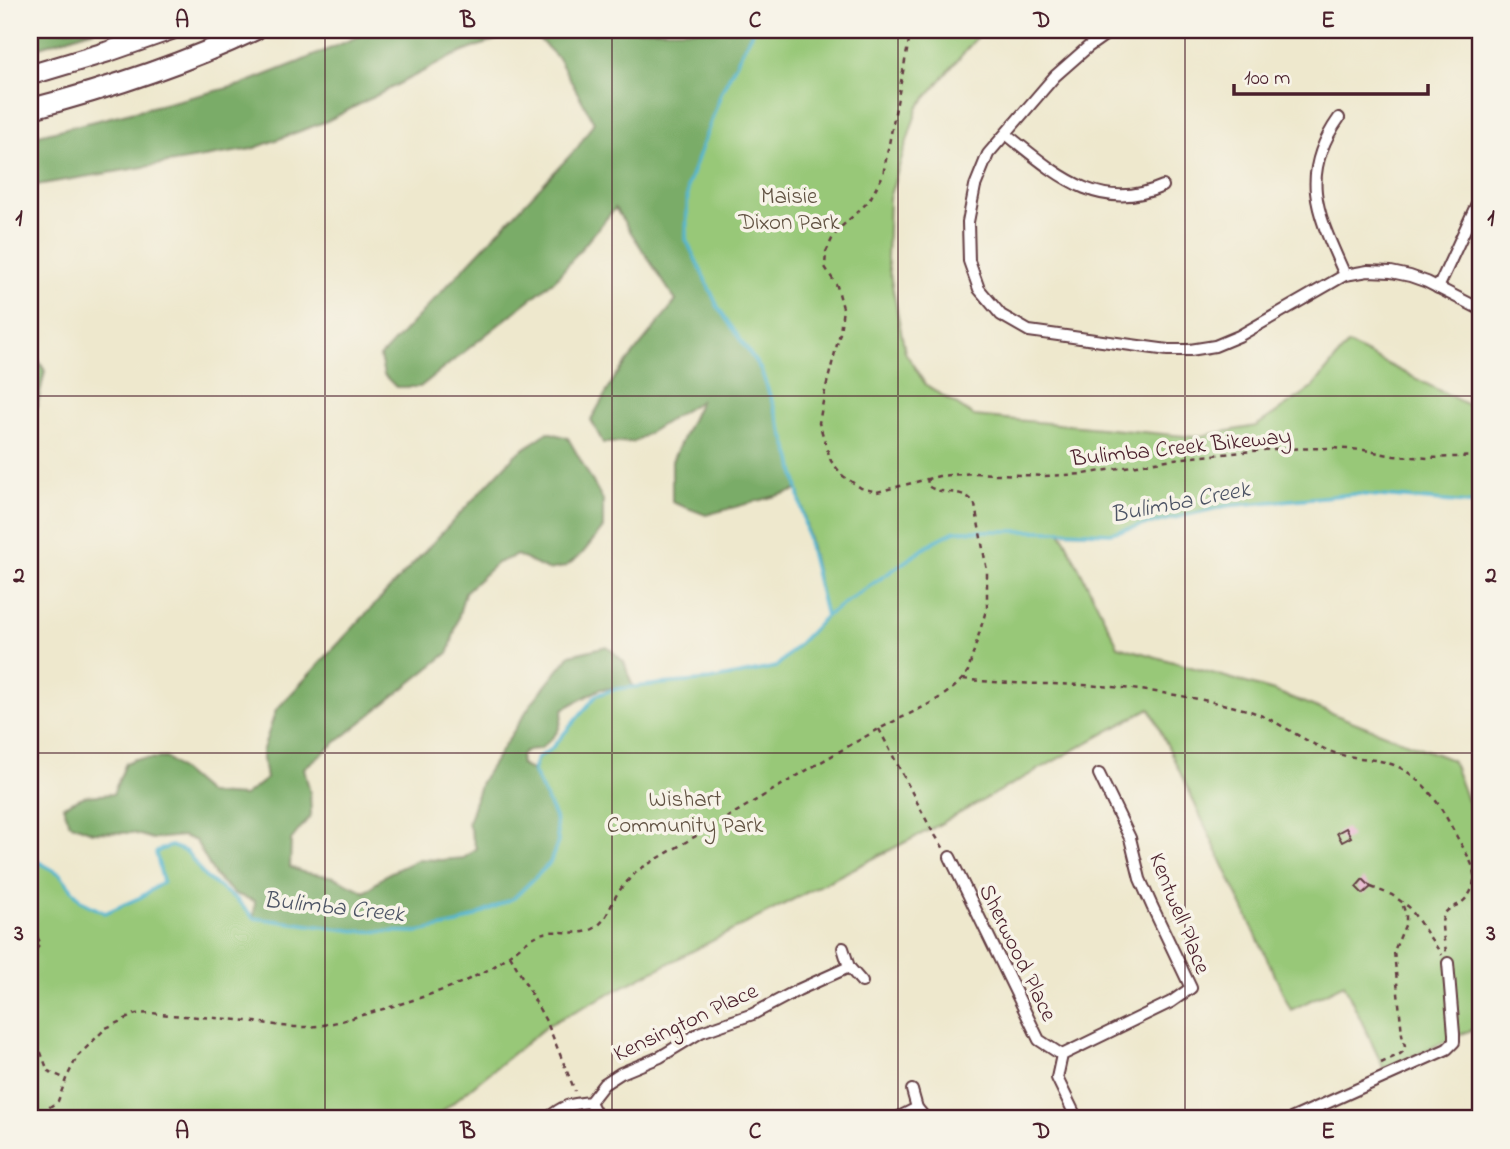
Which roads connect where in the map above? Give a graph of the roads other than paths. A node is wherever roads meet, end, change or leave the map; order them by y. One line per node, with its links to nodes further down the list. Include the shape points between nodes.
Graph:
1 (170, 30): 4 (highway)
2 (255, 30): 5 (highway, via 135,78)
3 (1112, 30): 7 (street, via 1055,76)
4 (30, 75)
5 (30, 109)
6 (1339, 118): 10 (street, via 1322,148 1315,189 1322,225)
7 (1006, 134): 8 (street, via 1060,176 1100,194 1147,193); 10 (street, via 988,154 975,186 968,222 969,261 979,289 1001,315 1029,331 1168,350 1215,346)
8 (1163, 186)
9 (1480, 197): 11 (street)
10 (1345, 275): 11 (street, via 1391,272)
11 (1438, 288): 12 (street)
12 (1480, 309)
13 (1099, 774): 19 (street, Kentwell Place, via 1130,838 1140,879 1191,988)
14 (950, 857): 19 (street, Sherwood Place, via 1039,1040)
15 (843, 948): 17 (street)
16 (1448, 963): 28 (street, via 1454,1042 1447,1049)
17 (849, 967): 18 (street); 21 (street, Kensington Place, via 621,1073)
18 (862, 982)
19 (1062, 1055): 27 (street, via 1057,1078)
20 (912, 1090): 22 (street)
21 (585, 1103): 23 (street, Kensington Place, via 570,1103); 24 (street)
22 (917, 1108): 25 (street); 26 (street)
23 (547, 1119)
24 (598, 1119)
25 (895, 1119)
26 (926, 1119)
27 (1077, 1119)
28 (1291, 1119)

